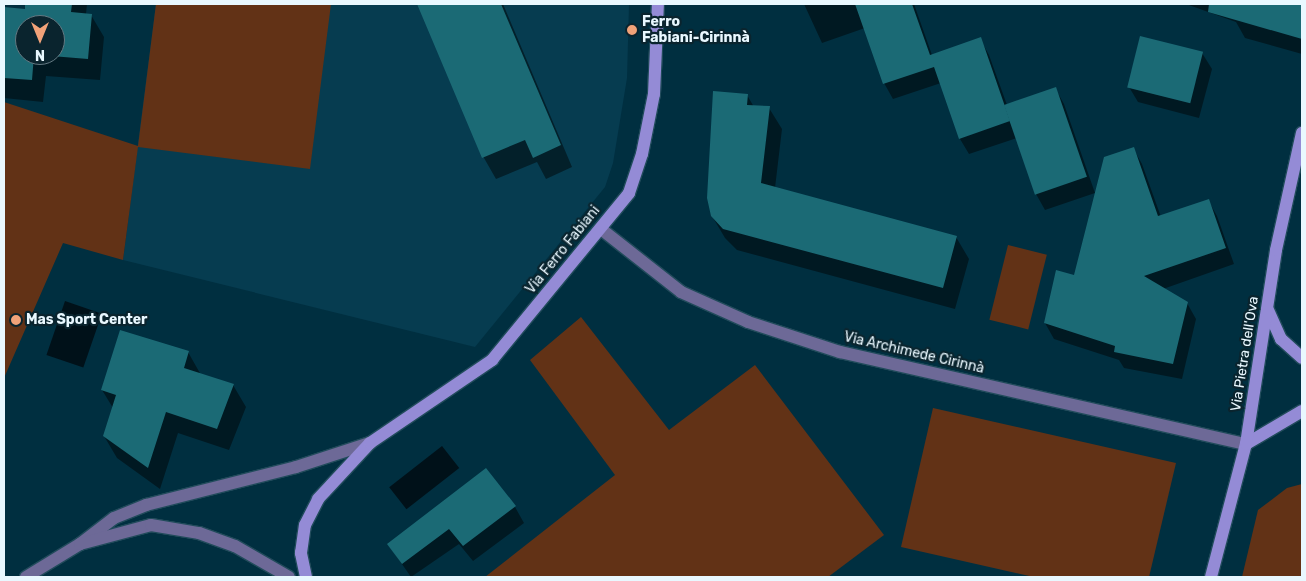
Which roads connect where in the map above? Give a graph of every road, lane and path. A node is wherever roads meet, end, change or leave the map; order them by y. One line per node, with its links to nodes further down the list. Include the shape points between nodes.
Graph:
1 (658, 4): 3 (main road, Via Ferro Fabiani, via 654,94 642,154 629,193)
2 (1302, 133): 4 (main road, Via Pietra dell'Ova, via 1276,250)
3 (601, 229): 7 (main road, Via Ferro Fabiani, via 492,360); 8 (street, Via Archimede Cirinnà, via 681,292 748,322 840,352)
4 (1267, 310): 5 (main road, via 1281,339); 8 (main road, Via Pietra dell'Ova)
5 (1302, 358)
6 (1302, 411): 8 (main road)
7 (370, 444): 9 (street, via 296,467 146,505 114,518); 12 (main road, Via Ferro Fabiani, via 318,499 306,525 301,553)
8 (1246, 444): 13 (main road, Via Pietra dell'Ova)
9 (80, 544): 10 (street); 11 (street, via 151,525 171,527 235,546)
10 (26, 577)
11 (289, 577)
12 (306, 577)
13 (1211, 577)

